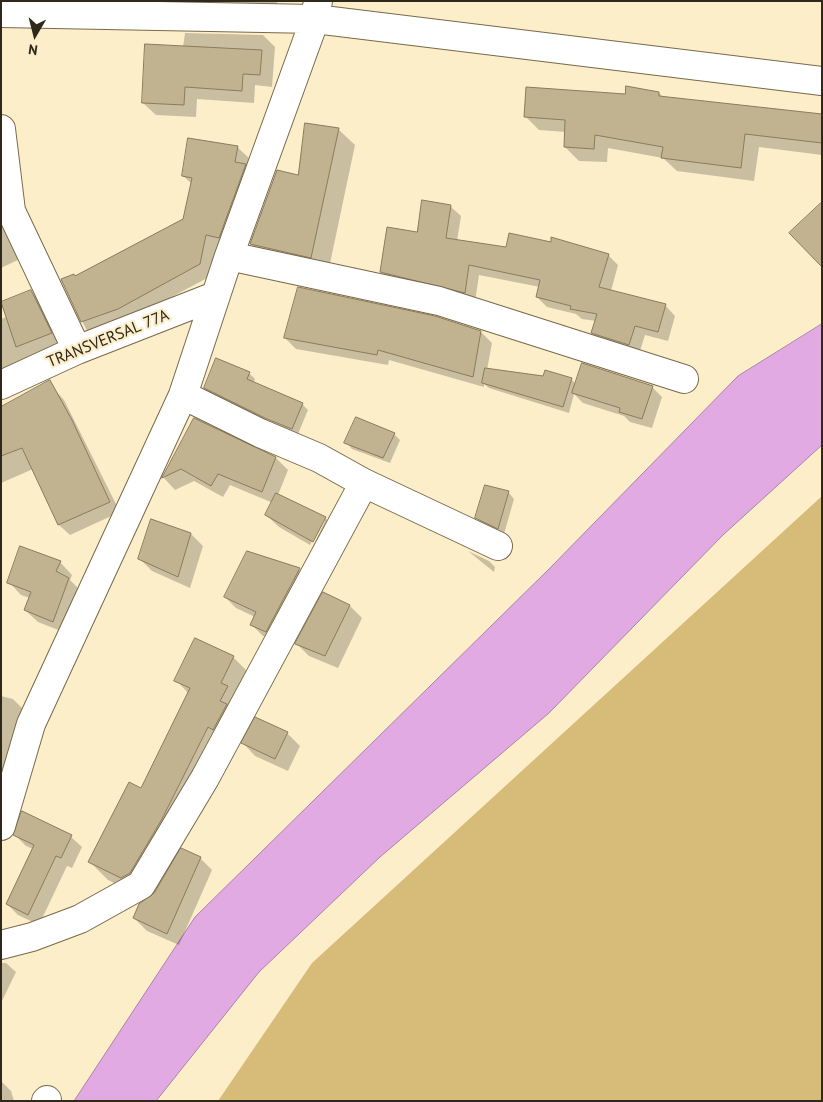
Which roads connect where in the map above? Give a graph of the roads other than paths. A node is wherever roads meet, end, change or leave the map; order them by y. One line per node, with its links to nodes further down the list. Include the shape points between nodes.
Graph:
1 (316, 10): 2 (street); 3 (street); 5 (street)
2 (1, 13)
3 (822, 81)
4 (1, 129): 7 (street, via 11,211)
5 (229, 256): 6 (street); 8 (street, via 439,301)
6 (215, 296): 7 (street, TRANSVERSAL 77A); 10 (street)
7 (77, 350): 9 (street, TRANSVERSAL 77A)
8 (684, 378)
9 (1, 385)
10 (183, 395): 11 (street, via 319,458); 13 (street, via 31,724)
11 (364, 484): 12 (street); 14 (street, via 205,778 141,885 80,919)
12 (498, 546)
13 (1, 826)
14 (1, 945)

